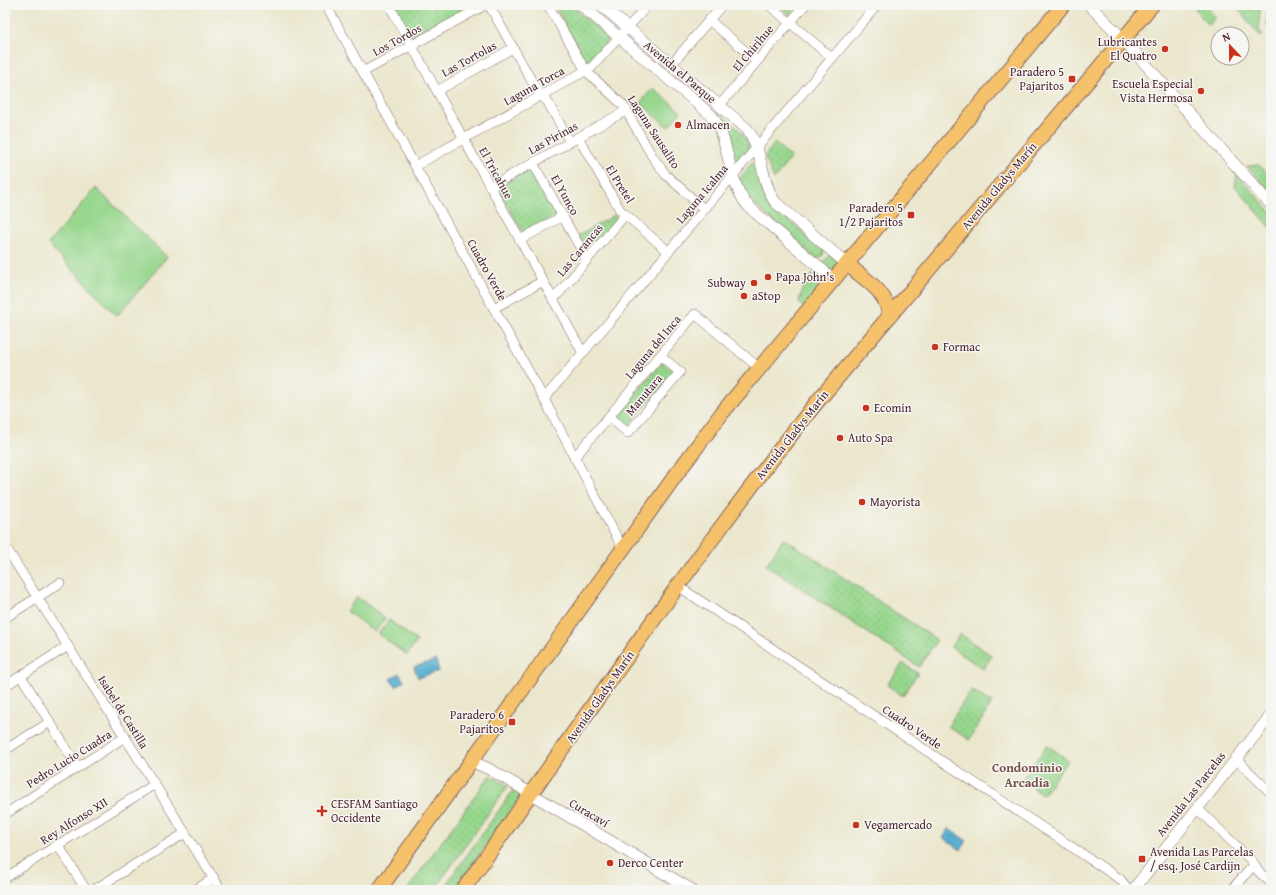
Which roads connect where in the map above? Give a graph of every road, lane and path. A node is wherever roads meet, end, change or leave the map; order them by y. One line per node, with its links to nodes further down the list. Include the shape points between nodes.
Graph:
1 (326, 5): 27 (street, Cuadro Verde)
2 (389, 5): 21 (street, El Tricahue)
3 (485, 5): 21 (street, Los Tordos)
4 (489, 5): 22 (street, El Pretel)
5 (548, 5): 26 (street, Laguna Sausalito)
6 (581, 5): 19 (street, Avenida el Parque)
7 (601, 5): 18 (street, Avenida el Parque)
8 (648, 5): 18 (street, Laguna Torca)
9 (722, 5): 16 (street)
10 (769, 5): 17 (street)
11 (805, 5): 17 (street, El Chirihue)
12 (877, 5): 23 (street, Laguna Icalma)
13 (1063, 5): 46 (main road)
14 (1089, 5): 20 (street)
15 (1152, 5): 20 (main road, Avenida Gladys Marín)
16 (709, 20): 24 (street); 25 (street)
17 (790, 22): 23 (street); 24 (street, El Chirihue)
18 (628, 28): 19 (street, Laguna Torca); 25 (street, Avenida el Parque)
19 (620, 38): 26 (street, Laguna Torca); 37 (street, Avenida el Parque, via 713,118 720,132)
20 (1123, 39): 39 (street); 51 (main road, Avenida Gladys Marín)
21 (411, 45): 27 (street, Los Tordos); 28 (street, El Tricahue)
22 (513, 48): 28 (street, Las Tortolas); 29 (street, El Pretel)
23 (832, 58): 34 (street, Laguna Icalma)
24 (757, 61): 30 (street, El Chirihue)
25 (671, 65): 30 (street, Avenida el Parque)
26 (586, 71): 29 (street, Laguna Torca); 31 (street, Laguna Sausalito)
27 (363, 72): 36 (street, Cuadro Verde)
28 (437, 91): 32 (street, El Tricahue)
29 (541, 96): 32 (street, Laguna Torca); 33 (street, El Pretel)
30 (719, 106): 34 (street, Avenida el Parque, via 749,132)
31 (628, 110): 33 (street, Las Pirinas); 40 (street, Laguna Sausalito, via 662,170)
32 (464, 139): 36 (street, Laguna Torca); 38 (street, El Tricahue)
33 (574, 140): 35 (street, Las Pirinas); 41 (street, El Pretel)
34 (756, 149): 37 (street, Laguna Icalma); 46 (street, Avenida el Parque, via 767,189 775,202)
35 (533, 163): 38 (street, Las Pirinas); 42 (street, El Yunco)
36 (415, 166): 50 (street, Cuadro Verde)
37 (732, 176): 40 (street, Laguna Icalma); 47 (street, Avenida el Parque, via 739,193 750,208)
38 (490, 187): 43 (street, El Tricahue)
39 (1271, 205)
40 (704, 210): 44 (street, Laguna Icalma)
41 (625, 215): 44 (street, El Pretel); 45 (street, Las Carancas)
42 (563, 216): 43 (street); 45 (street, El Yunco)
43 (520, 240): 48 (street, El Tricahue)
44 (669, 252): 52 (street, Laguna Icalma)
45 (587, 260): 49 (street, Las Carancas)
46 (846, 264): 47 (main road); 51 (main road, via 882,294 889,306)
47 (834, 279): 54 (main road)
48 (543, 281): 49 (street, El Tricahue); 50 (street)
49 (553, 300): 52 (street, El Tricahue)
50 (494, 308): 55 (street, Cuadro Verde)
51 (889, 316): 61 (main road, Avenida Gladys Marín, via 765,468)
52 (583, 353): 55 (street, Laguna Icalma)
53 (661, 356): 54 (street, Laguna del Inca, via 695,314); 56 (street, Laguna del Inca); 56 (street, Manutara, via 680,372 628,433)
54 (759, 368): 58 (main road, via 699,444)
55 (544, 399): 57 (street, Cuadro Verde)
56 (609, 417): 57 (street, Laguna del Inca)
57 (574, 458): 58 (street, Cuadro Verde)
58 (623, 549): 72 (main road)
59 (6, 550): 62 (street, Isabel de Castilla)
60 (60, 583): 62 (street)
61 (678, 586): 76 (main road, Avenida Gladys Marín); 92 (street, Cuadro Verde, via 1120,879)
62 (37, 598): 63 (street); 64 (street, Isabel de Castilla)
63 (5, 618)
64 (68, 646): 65 (street); 69 (street, Isabel de Castilla)
65 (21, 676): 66 (street); 68 (street)
66 (5, 686)
67 (1271, 715): 71 (street, Avenida Las Parcelas)
68 (50, 722): 70 (street); 73 (street)
69 (125, 738): 73 (street, Pedro Lucio Cuadra); 74 (street, Isabel de Castilla)
70 (5, 750)
71 (1235, 758): 75 (street); 77 (street, Avenida Las Parcelas)
72 (471, 761): 76 (street, Curacaví); 89 (main road)
73 (78, 768): 78 (street, Pedro Lucio Cuadra)
74 (155, 784): 79 (street, Isabel de Castilla); 80 (street, Rey Alfonso XII)
75 (1271, 793)
76 (531, 794): 90 (main road, Avenida Gladys Marín); 91 (street, Curacaví)
77 (1197, 808): 81 (street); 93 (street, Avenida Las Parcelas)
78 (5, 814)
79 (185, 833): 83 (street, Isabel de Castilla); 86 (street)
80 (58, 845): 82 (street, Rey Alfonso XII); 85 (street)
81 (1254, 865): 84 (street); 94 (street)
82 (5, 878)
83 (214, 878): 87 (street); 88 (street, Isabel de Castilla)
84 (1271, 884)
85 (86, 890)
86 (94, 890)
87 (195, 890)
88 (221, 890)
89 (379, 890)
90 (463, 890)
91 (692, 890)
92 (1129, 890)
93 (1133, 890)
94 (1231, 890)

